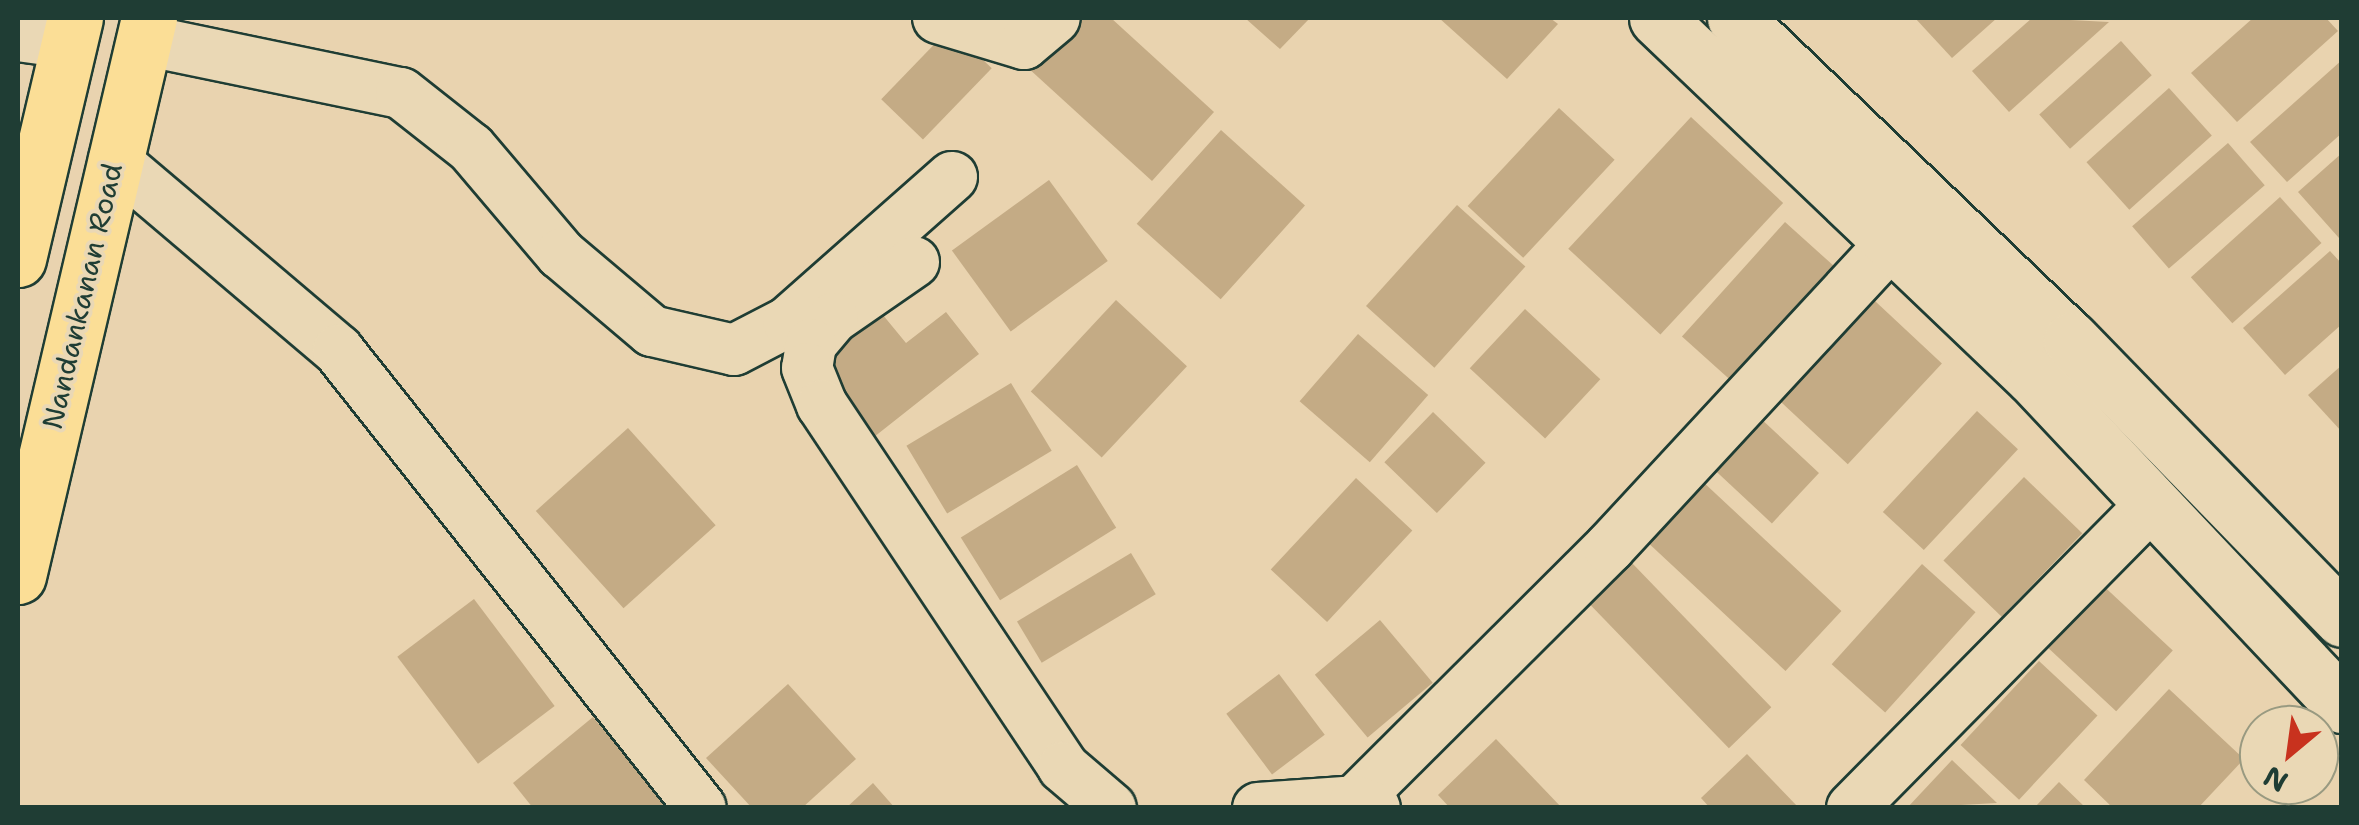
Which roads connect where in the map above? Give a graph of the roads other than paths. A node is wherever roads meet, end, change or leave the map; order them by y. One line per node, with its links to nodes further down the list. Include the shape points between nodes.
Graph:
1 (938, 18): 2 (street, via 1024,44)
2 (1055, 18)
3 (1658, 18): 9 (street)
4 (1734, 18): 12 (street)
5 (146, 29): 7 (main road, Nandankanan Road); 8 (street, via 401,93 471,148 561,254 652,331 734,350 788,322)
6 (54, 32): 10 (main road)
7 (114, 160): 14 (main road, Nandankanan Road); 18 (street, via 338,350)
8 (952, 176)
9 (1892, 242): 12 (street); 17 (street)
10 (18, 259)
11 (914, 262): 19 (street, via 833,318 811,344 807,368 822,405 1063,767)
12 (2052, 358): 13 (street); 15 (street)
13 (2152, 504): 16 (street); 21 (street)
14 (18, 576)
15 (2342, 619)
16 (2342, 705)
17 (1365, 804): 20 (street)
18 (701, 808)
19 (1111, 808)
20 (1258, 808)
21 (1852, 808)

